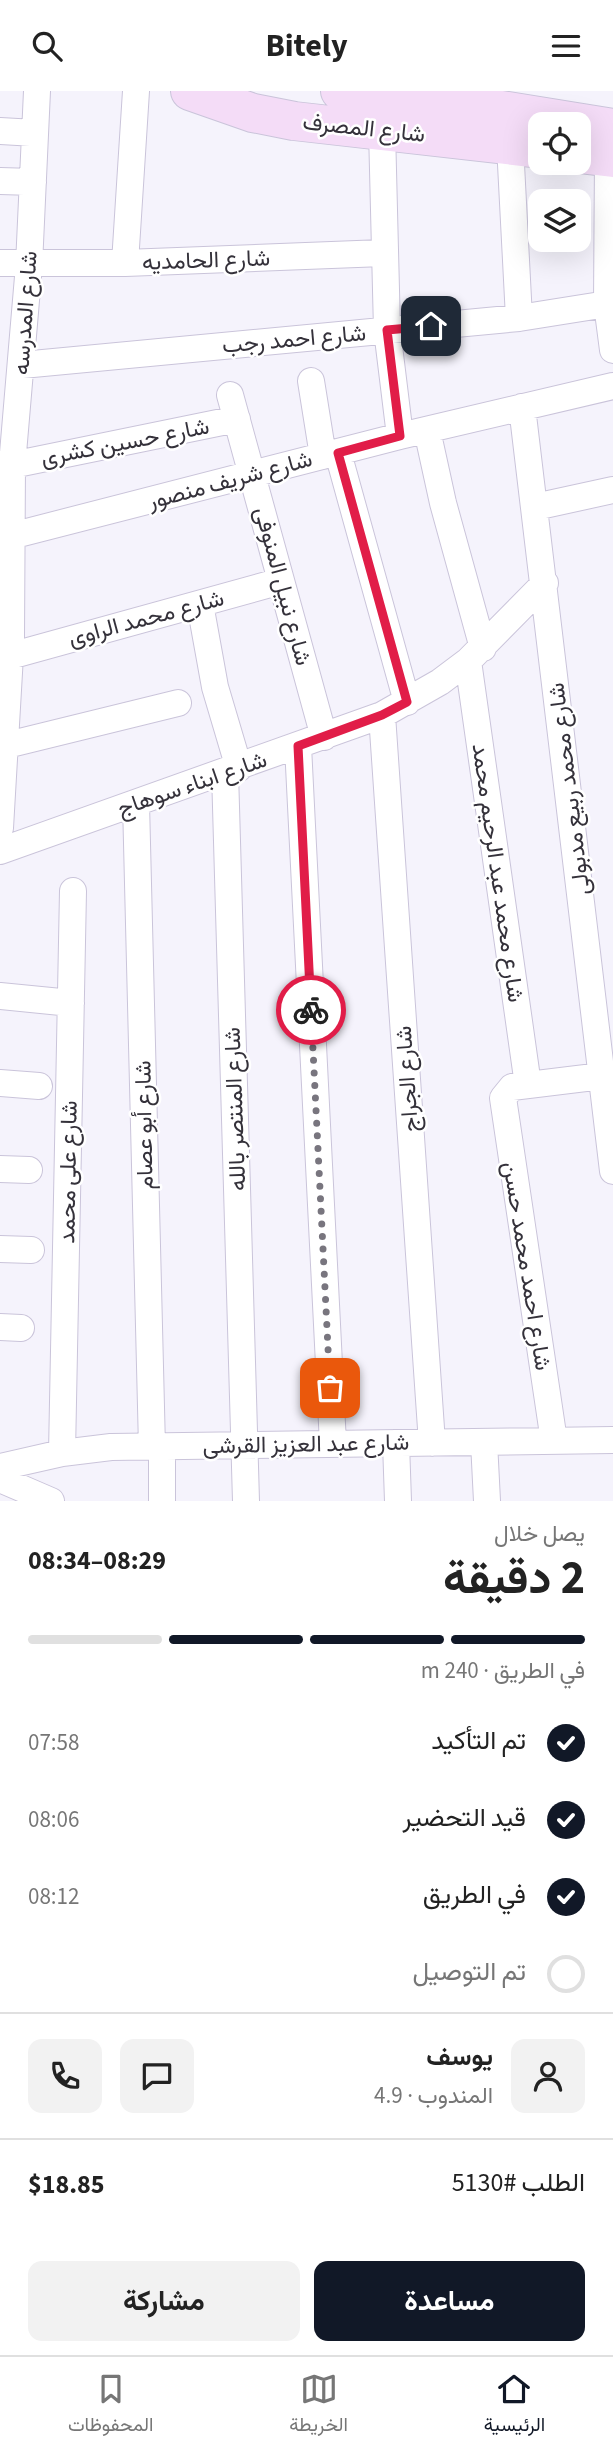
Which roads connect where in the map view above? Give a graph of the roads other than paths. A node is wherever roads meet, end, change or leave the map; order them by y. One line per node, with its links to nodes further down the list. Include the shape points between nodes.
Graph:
1 (37, 91): 8 (street, شارع المدرسه)
2 (136, 91): 14 (street)
3 (190, 91): 5 (street, شارع المصرف, via 253,113)
4 (458, 97): 5 (street, شارع المصرف); 6 (street, شارع المصرف)
5 (358, 110): 6 (street, شارع المصرف); 12 (street)
6 (513, 123): 9 (street, شارع المصرف); 17 (street)
7 (0, 131): 8 (street)
8 (35, 133): 11 (street, شارع المدرسه)
9 (603, 149): 16 (street)
10 (0, 181): 11 (street)
11 (33, 182): 15 (street, شارع المدرسه)
12 (383, 253): 14 (street, شارع الحامديه); 18 (street)
13 (0, 263): 15 (street, شارع الحامديه)
14 (125, 263): 15 (street, شارع الحامديه)
15 (29, 265): 20 (street, شارع المدرسه)
16 (607, 304): 17 (street, شارع احمد رجب); 19 (street)
17 (519, 318): 18 (street, شارع احمد رجب)
18 (387, 330): 20 (street, شارع احمد رجب); 27 (street)
19 (613, 349)
20 (15, 351): 25 (street, شارع المدرسه)
21 (311, 381): 28 (street)
22 (613, 386): 24 (street, شارع شريف منصور)
23 (233, 407): 29 (street, شارع حسين كشرى); 30 (street, شارع نبيل المنوفى)
24 (522, 407): 26 (street, شارع شريف منصور); 32 (street, شارع محمد ربيع مدبولى)
25 (8, 419): 29 (street, شارع المدرسه)
26 (427, 430): 27 (street, شارع شريف منصور); 38 (street, شارع محمد عبد الرحيم محمد)
27 (400, 436): 28 (street, شارع شريف منصور)
28 (331, 454): 30 (street, شارع شريف منصور); 39 (street)
29 (6, 464): 33 (street, شارع المدرسه)
30 (252, 475): 33 (street, شارع شريف منصور); 34 (street, شارع نبيل المنوفى)
31 (613, 490): 32 (street)
32 (535, 507): 35 (street, شارع محمد ربيع مدبولى)
33 (7, 544): 37 (street, شارع المدرسه)
34 (281, 581): 36 (street, شارع محمد الراوى); 43 (street, شارع نبيل المنوفى)
35 (545, 583): 38 (street, شارع ابناء سوهاج); 52 (street, شارع محمد ربيع مدبولى)
36 (200, 604): 37 (street, شارع محمد الراوى); 45 (street, شارع المنتصر بالله)
37 (7, 643): 42 (street, شارع المدرسه)
38 (476, 655): 39 (street, شارع ابناء سوهاج); 55 (street, شارع محمد عبد الرحيم محمد)
39 (407, 702): 41 (street, شارع ابناء سوهاج)
40 (178, 703): 42 (street)
41 (382, 715): 43 (street, شارع ابناء سوهاج); 65 (street, شارع الجراج)
42 (5, 728): 47 (street, شارع المدرسه)
43 (324, 737): 44 (street, شارع ابناء سوهاج)
44 (298, 746): 45 (street, شارع ابناء سوهاج); 66 (street)
45 (232, 770): 46 (street, شارع ابناء سوهاج); 67 (street, شارع المنتصر بالله)
46 (136, 803): 48 (street, شارع ابناء سوهاج); 68 (street, شارع أبو عصام)
47 (0, 823)
48 (0, 851)
49 (73, 891): 51 (street, شارع على محمد)
50 (0, 996): 51 (street)
51 (71, 1003): 69 (street, شارع على محمد)
52 (602, 1076): 55 (street); 58 (street, شارع محمد ربيع مدبولى)
53 (0, 1083): 54 (street)
54 (39, 1086)
55 (516, 1089): 62 (street, شارع احمد محمد حسن, via 503,1104)
56 (0, 1169): 57 (street)
57 (29, 1170)
58 (613, 1171)
59 (0, 1249): 60 (street)
60 (31, 1250)
61 (613, 1440): 62 (street, شارع عبد العزيز القرشى)
62 (554, 1441): 63 (street, شارع عبد العزيز القرشى)
63 (484, 1442): 65 (street, شارع عبد العزيز القرشى); 76 (street)
64 (396, 1443): 65 (street, شارع عبد العزيز القرشى); 66 (street, شارع عبد العزيز القرشى); 75 (street)
65 (432, 1443)
66 (333, 1444): 67 (street, شارع عبد العزيز القرشى)
67 (246, 1445): 68 (street, شارع عبد العزيز القرشى); 74 (street, شارع المنتصر بالله)
68 (157, 1447): 69 (street, شارع عبد العزيز القرشى); 73 (street, شارع أبو عصام)
69 (62, 1453): 70 (street, شارع عبد العزيز القرشى)
70 (0, 1467)
71 (0, 1479): 72 (street)
72 (51, 1501)
73 (162, 1501)
74 (246, 1501)
75 (398, 1501)
76 (487, 1501)

